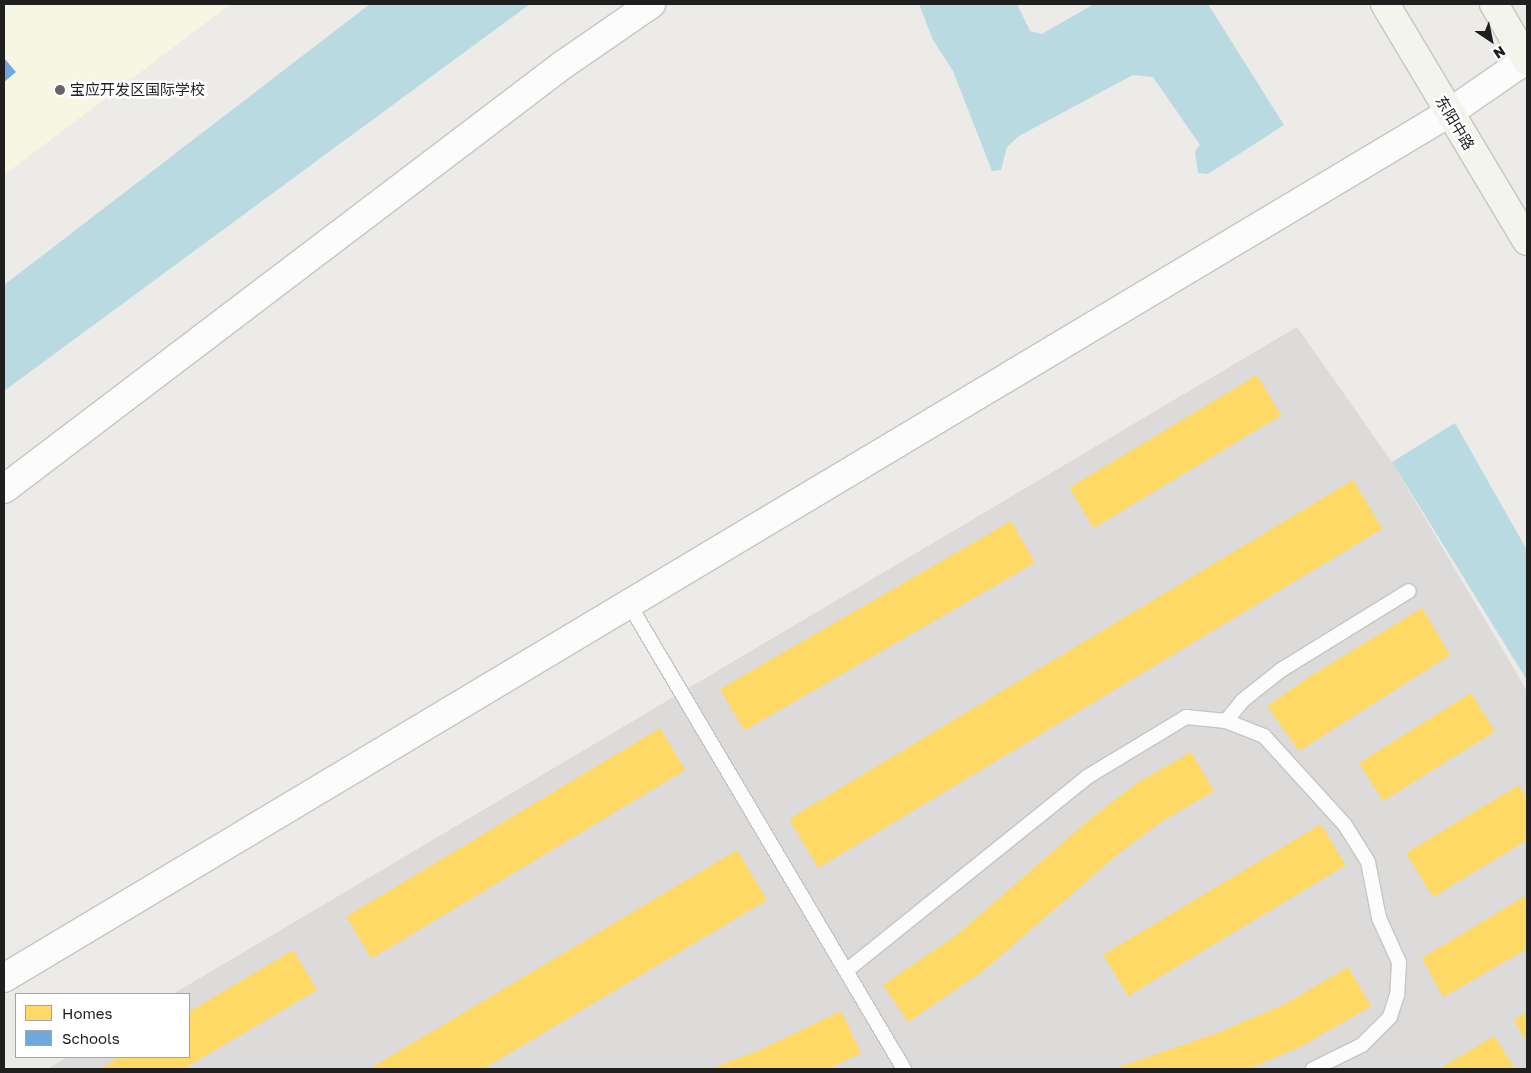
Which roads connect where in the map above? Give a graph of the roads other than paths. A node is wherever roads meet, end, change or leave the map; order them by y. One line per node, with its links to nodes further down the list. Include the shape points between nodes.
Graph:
1 (651, 4): 7 (street, via 564,64)
2 (1385, 4): 5 (main road, 东阳中路)
3 (1494, 4): 4 (main road)
4 (1527, 60): 5 (street)
5 (1449, 113): 6 (main road, 东阳中路); 9 (street)
6 (1527, 241)
7 (4, 489)
8 (1409, 591): 10 (lane, via 1281,670 1242,701)
9 (629, 604): 11 (lane); 12 (street)
10 (1226, 721): 11 (lane, via 1186,717 1087,776); 14 (lane, via 1264,736 1345,825 1368,862 1379,918 1399,962 1397,995 1390,1017 1362,1045)
11 (846, 971): 13 (lane)
12 (4, 978)
13 (904, 1069)
14 (1313, 1069)

